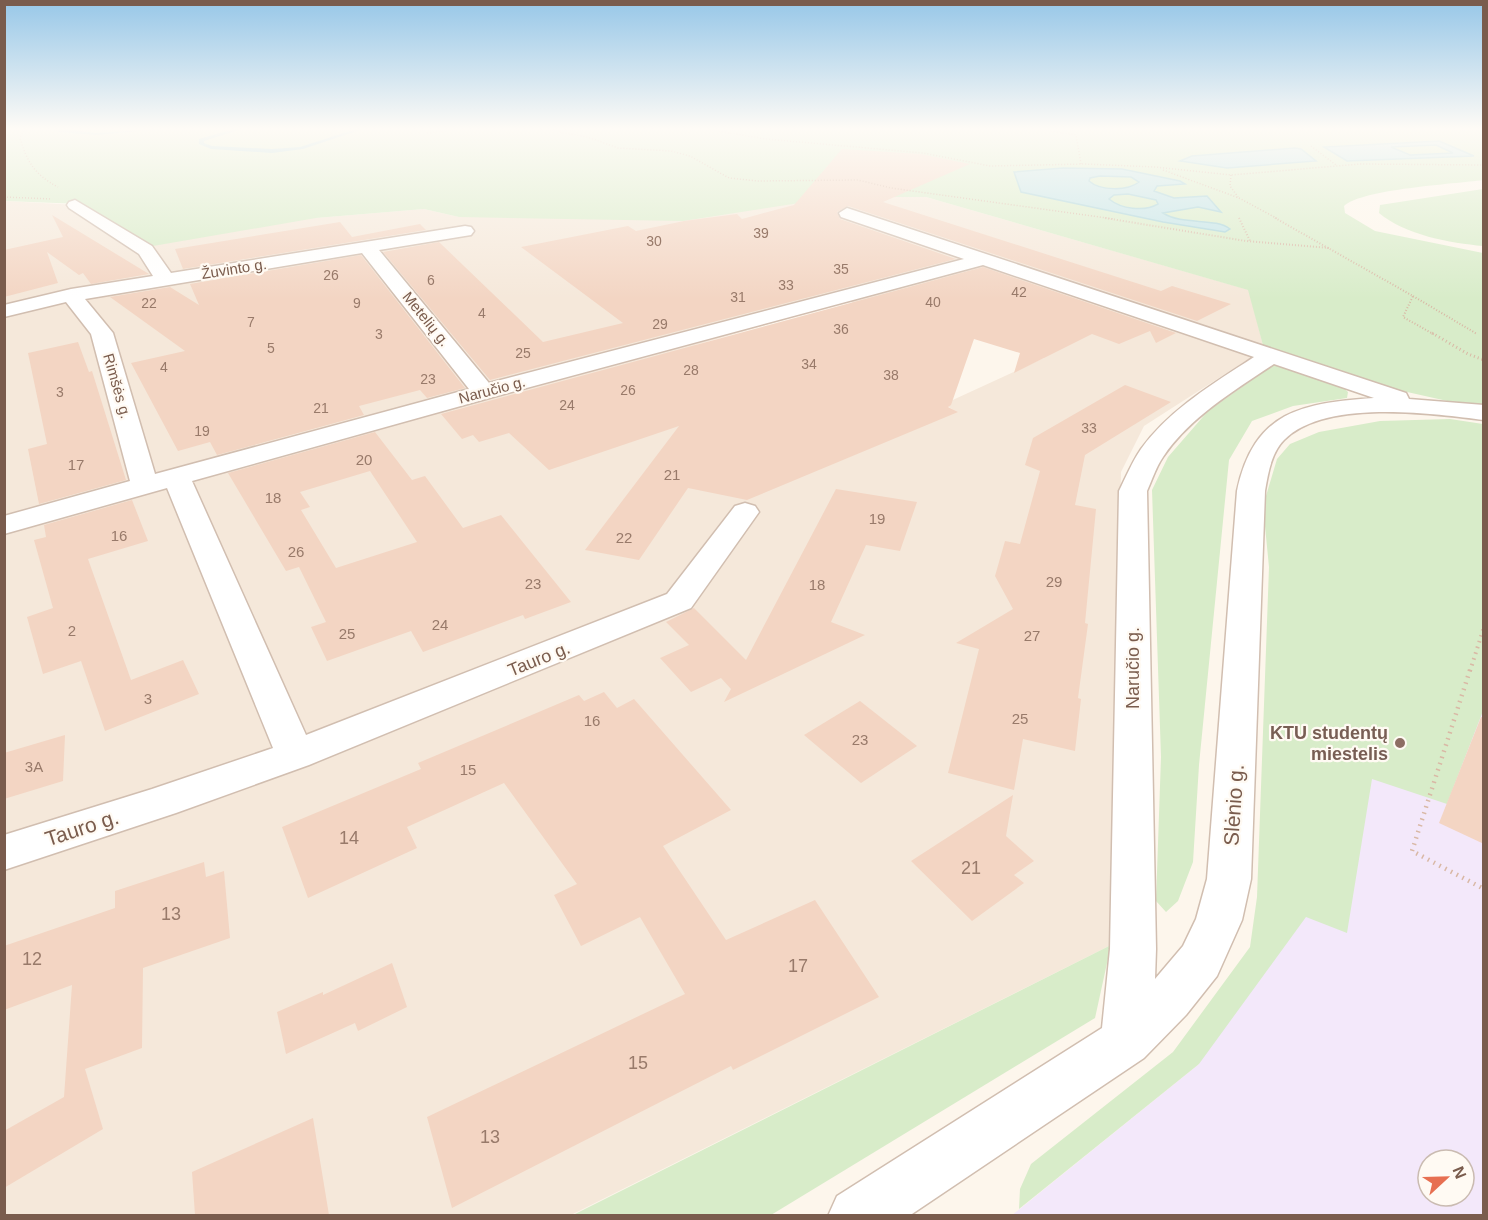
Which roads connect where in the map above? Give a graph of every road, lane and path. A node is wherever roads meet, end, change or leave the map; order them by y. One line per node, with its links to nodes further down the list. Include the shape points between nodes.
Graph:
1 (54, 185): 5 (path)
2 (878, 185): 13 (path)
3 (1204, 185): 7 (path)
4 (1230, 185): 7 (path)
5 (59, 187)
6 (4, 197): 8 (path)
7 (1239, 198): 15 (path)
8 (58, 199)
9 (75, 205): 17 (street, via 146,250)
10 (847, 213): 16 (street)
11 (1239, 218): 13 (path)
12 (465, 231): 14 (street, Žuvinto g.)
13 (1250, 242): 15 (path)
14 (367, 247): 17 (street, Žuvinto g.); 24 (street, Metelių g.)
15 (1330, 248): 19 (path)
16 (981, 260): 22 (street); 24 (street, Naručio g.)
17 (165, 280): 18 (street, Žuvinto g.)
18 (71, 295): 20 (street, Žuvinto g.); 27 (street, Rimšės g., via 102,333)
19 (1413, 296): 21 (path); 23 (path, via 1403,317)
20 (4, 311)
21 (1477, 334)
22 (1270, 356): 25 (street); 34 (street, Naručio g., via 1187,416 1153,451 1133,491 1133,949)
23 (1484, 360)
24 (484, 392): 27 (street, Naručio g.)
25 (1428, 408): 26 (street, Slėnio g.); 34 (street, Slėnio g., via 1348,407 1315,413 1276,433 1256,464 1251,491 1229,879 1219,920 1200,961 1169,999)
26 (1484, 413)
27 (161, 482): 29 (street, Naručio g.); 31 (street)
28 (745, 512): 31 (street, Tauro g., via 679,601)
29 (4, 525)
30 (1484, 627): 33 (path, via 1412,851)
31 (295, 755): 32 (street, Tauro g.)
32 (4, 853)
33 (1484, 889)
34 (1126, 1041): 35 (street, Slėnio g.)
35 (857, 1215)

